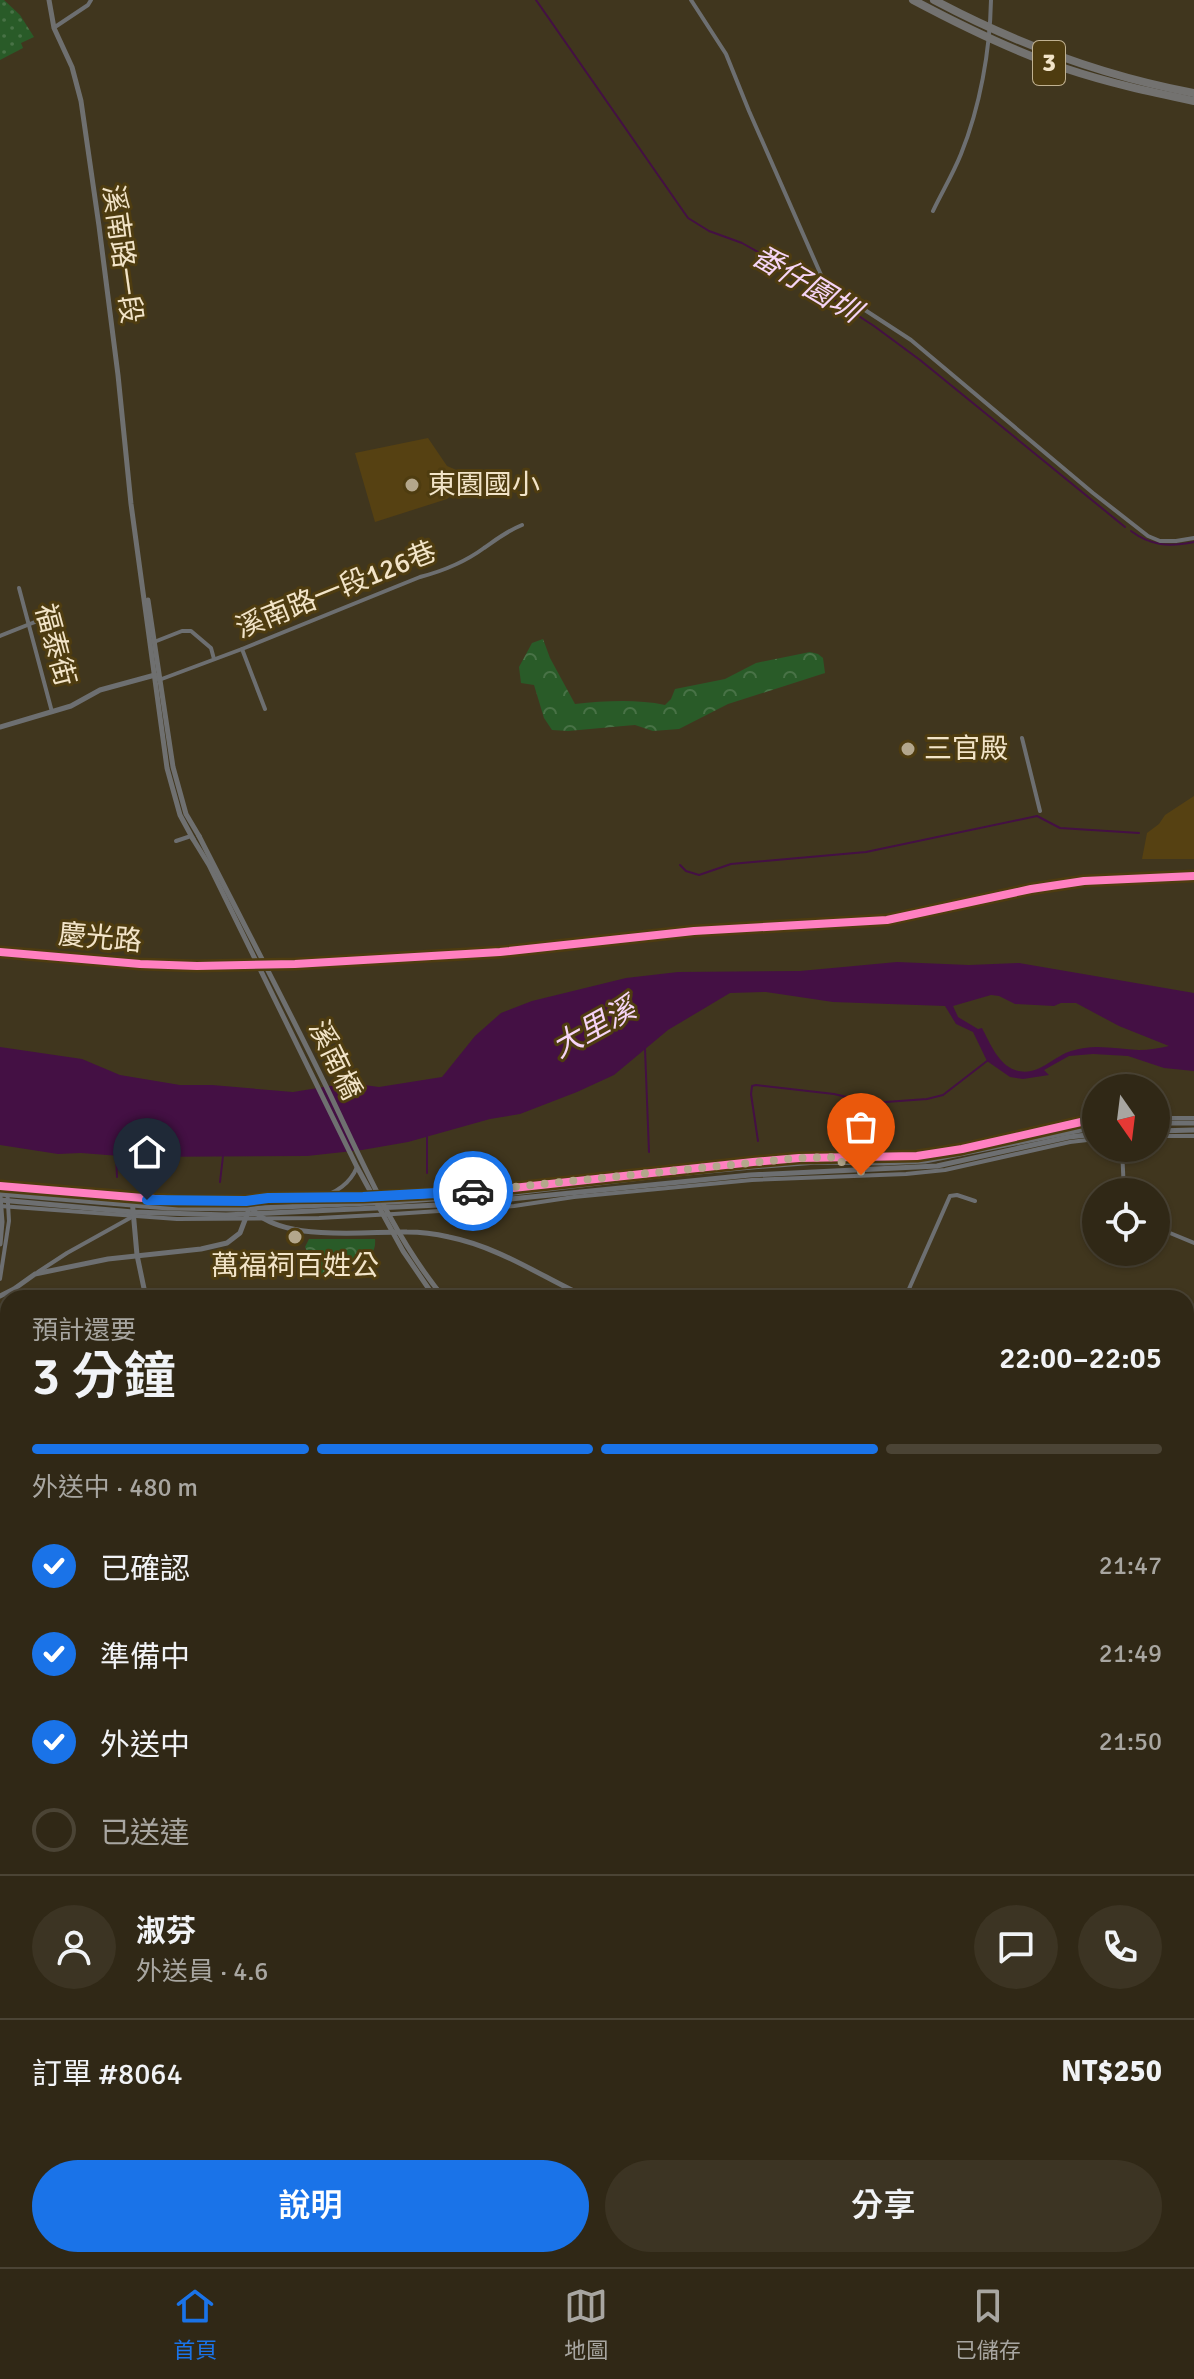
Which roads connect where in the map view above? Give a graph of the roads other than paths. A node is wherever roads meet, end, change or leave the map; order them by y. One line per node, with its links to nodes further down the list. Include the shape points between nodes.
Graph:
1 (49, 0): 7 (main road, 溪南路一段)
2 (91, 0): 7 (street)
3 (691, 0): 12 (street, via 726,54 825,284 911,340 1148,536 1160,541)
4 (913, 0): 9 (highway, 3, bridge, via 1064,68)
5 (934, 0): 8 (highway, 3, bridge, via 1054,55)
6 (991, 0): 10 (street, via 976,109)
7 (54, 28): 17 (main road, 溪南路一段, via 81,101)
8 (1194, 93)
9 (1194, 101)
10 (933, 211)
11 (522, 525): 18 (street, 溪南路一段126巷, via 448,569)
12 (1194, 538)
13 (19, 588): 15 (street, 福泰街)
14 (59, 610): 15 (street)
15 (28, 624): 16 (street); 22 (street, 福泰街)
16 (0, 636)
17 (153, 644): 19 (street, via 191,631 211,648); 20 (main road, 溪南路一段)
18 (242, 649): 19 (street, 溪南路一段126巷); 21 (street)
19 (214, 659): 20 (street, 溪南路一段126巷)
20 (157, 678): 22 (street, 福泰街, via 100,690); 26 (main road, 溪南路一段, via 175,776)
21 (265, 709)
22 (52, 712): 23 (street, 福泰街)
23 (0, 727)
24 (1022, 738): 25 (street)
25 (1040, 811)
26 (194, 837): 27 (street); 40 (main road, 溪南橋, bridge); 61 (main road, 溪南橋, bridge, via 303,1039 389,1217)
27 (176, 841)
28 (1194, 876): 29 (street, 慶光路, via 1084,881 887,920 694,931 500,952 197,966)
29 (0, 952)
30 (1170, 1121): 31 (street)
31 (1194, 1121)
32 (1082, 1127): 39 (street, via 940,1159)
33 (1194, 1130): 34 (street)
34 (1170, 1133)
35 (1170, 1135): 36 (street)
36 (1194, 1136)
37 (1082, 1137): 39 (street, via 949,1164)
38 (832, 1166): 39 (street); 39 (street); 48 (street, via 680,1173); 48 (street, via 514,1206)
39 (861, 1166)
40 (357, 1167): 46 (street, bridge, via 346,1186 330,1196); 60 (main road, 溪南橋, bridge)
41 (0, 1186): 42 (street)
42 (7, 1187): 44 (street); 49 (street)
43 (0, 1199): 44 (street); 44 (street); 54 (street, bridge)
44 (9, 1200): 49 (street); 49 (street); 57 (street)
45 (246, 1201): 46 (street, bridge); 48 (street); 49 (street); 50 (street)
46 (263, 1201): 50 (street, bridge)
47 (975, 1201): 63 (street, via 950,1196)
48 (394, 1205): 50 (street); 51 (street)
49 (132, 1208): 50 (street); 50 (street); 55 (street); 56 (street)
50 (247, 1214): 51 (street); 51 (street); 55 (street, via 240,1233 227,1243)
51 (258, 1216): 62 (street, via 307,1231 409,1231 452,1237)
52 (1170, 1233): 53 (street)
53 (1194, 1243)
54 (0, 1244)
55 (137, 1255): 56 (street); 59 (street)
56 (35, 1274): 58 (street)
57 (0, 1279)
58 (12, 1290)
59 (144, 1290)
60 (430, 1290)
61 (438, 1290)
62 (572, 1290)
63 (909, 1290)

